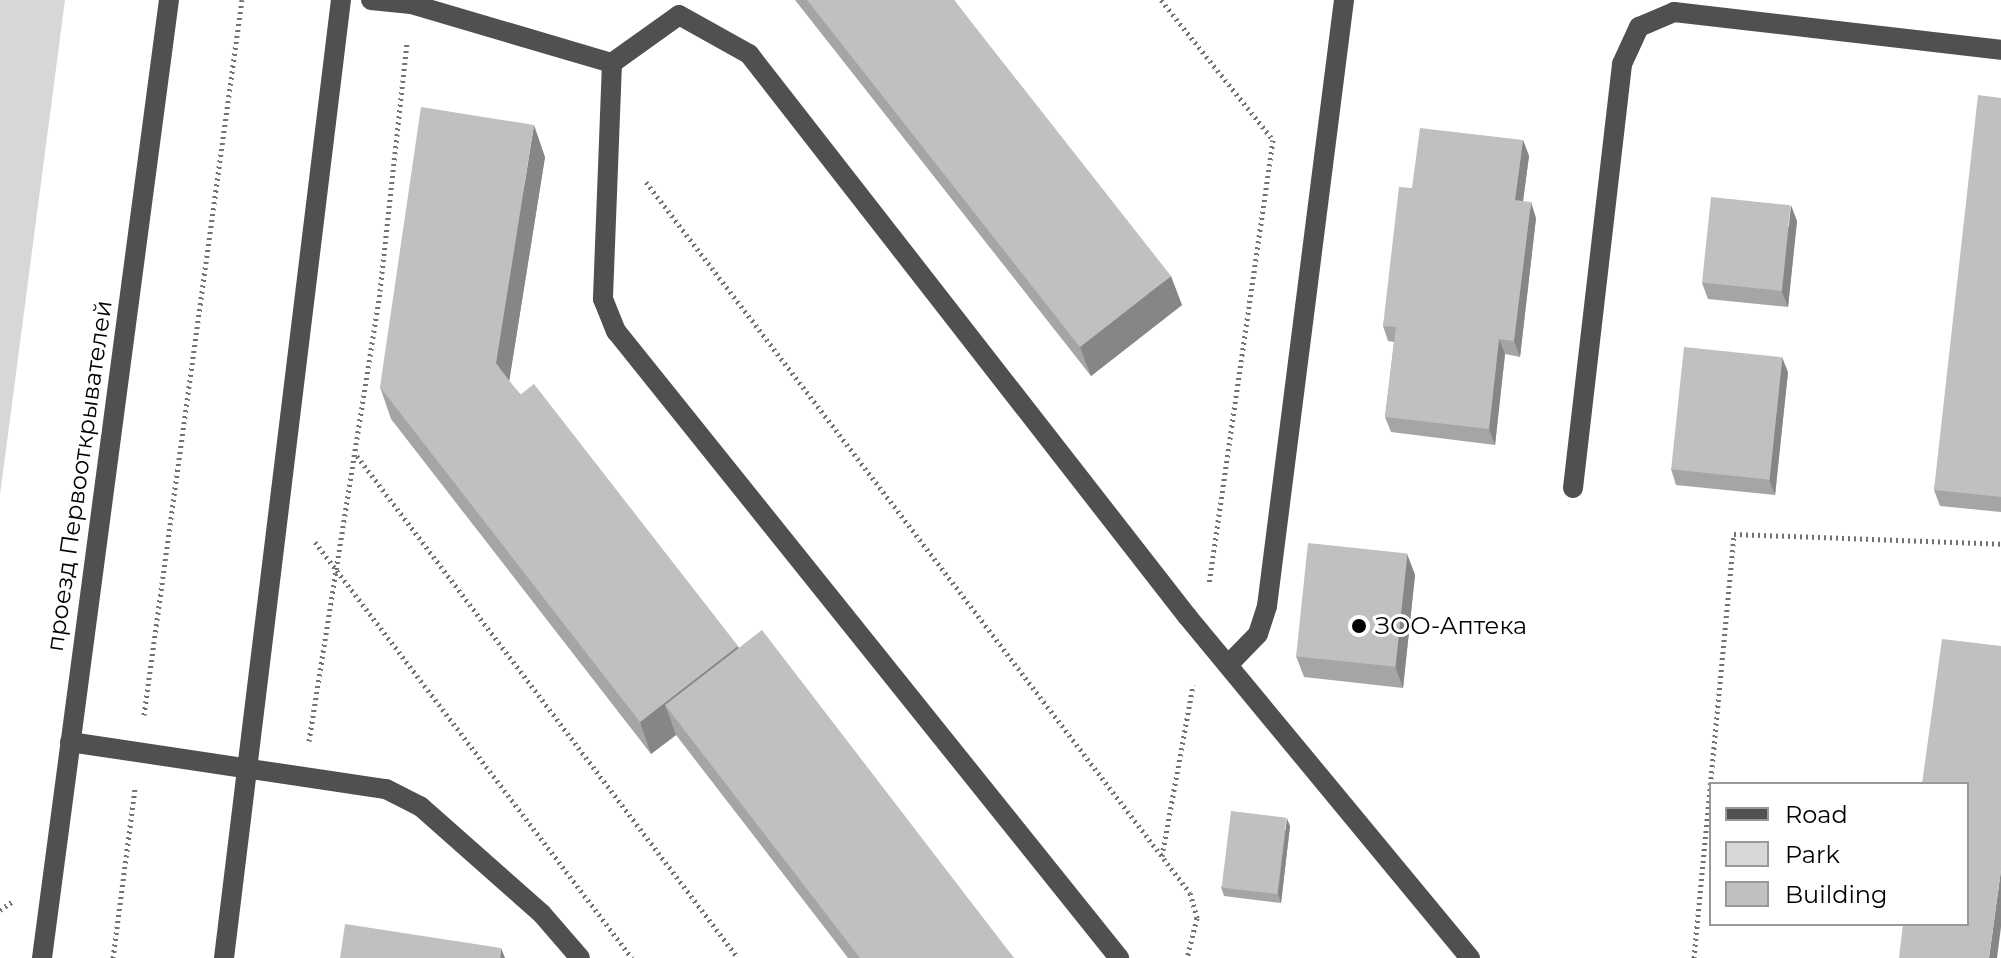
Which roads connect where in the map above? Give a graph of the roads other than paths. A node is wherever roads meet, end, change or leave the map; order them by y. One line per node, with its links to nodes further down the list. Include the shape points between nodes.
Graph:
1 (169, 0): 11 (street, проезд Первооткрывателей)
2 (341, 0): 12 (street)
3 (371, 0): 8 (street, via 411,4)
4 (1344, 0): 10 (street, via 1267,606 1258,634)
5 (674, 8): 8 (street); 10 (street, via 749,54)
6 (1699, 8): 7 (street); 9 (street, via 1639,27 1622,64)
7 (2001, 50)
8 (612, 63): 16 (street, via 603,299 616,331)
9 (1573, 488)
10 (1228, 665): 17 (street)
11 (70, 742): 12 (street); 13 (street, проезд Первооткрывателей)
12 (249, 769): 14 (street); 15 (street, via 386,789 420,806 542,914)
13 (42, 958)
14 (224, 958)
15 (580, 958)
16 (1119, 958)
17 (1470, 958)

